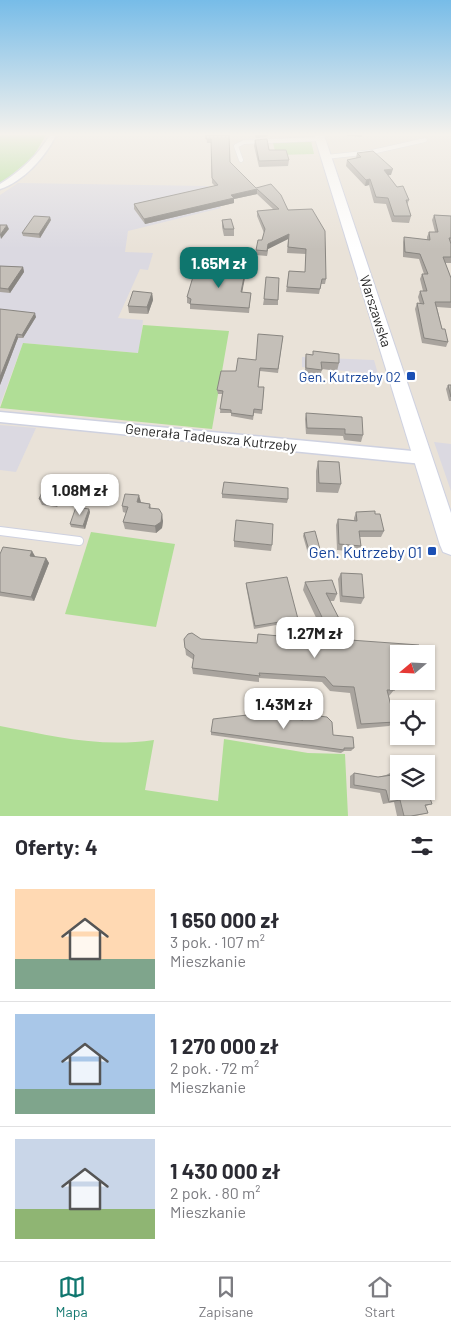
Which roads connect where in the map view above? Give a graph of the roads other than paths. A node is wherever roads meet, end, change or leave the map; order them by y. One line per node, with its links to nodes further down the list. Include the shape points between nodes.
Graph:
1 (20, 173): 3 (street)
2 (331, 173): 5 (main road, Warszawska)
3 (0, 188)
4 (0, 417): 5 (street, Generała Tadeusza Kutrzeby)
5 (423, 458): 8 (main road, Warszawska)
6 (0, 531): 7 (lane)
7 (79, 541)
8 (451, 545)

